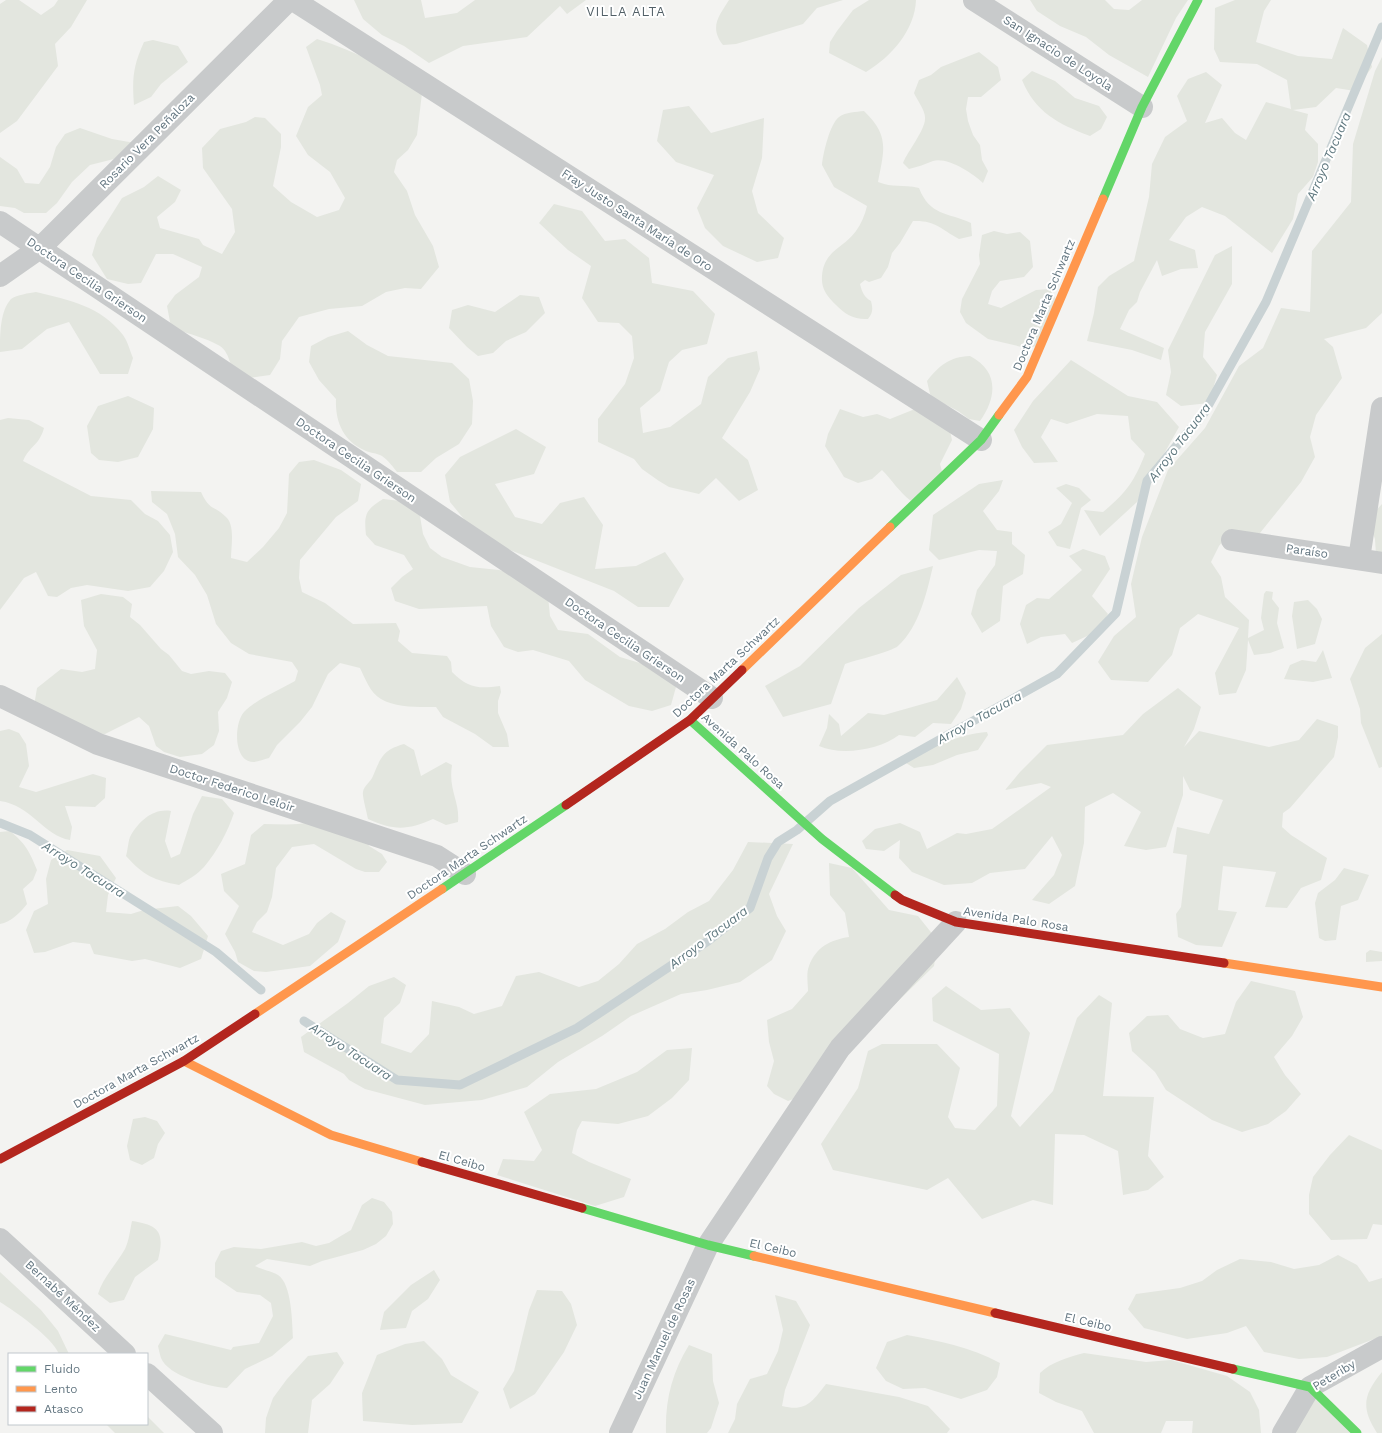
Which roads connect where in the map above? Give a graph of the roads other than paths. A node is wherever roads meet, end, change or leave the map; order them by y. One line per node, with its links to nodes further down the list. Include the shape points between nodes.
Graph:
1 (289, 0): 7 (street, Rosario Vera Peñaloza)
2 (292, 0): 10 (street, Fray Justo Santa María de Oro)
3 (974, 0): 5 (street, San Ignacio de Loyola)
4 (1198, 0): 5 (street, Doctora Marta Schwartz)
5 (1142, 107): 10 (street, Doctora Marta Schwartz, via 1027,377)
6 (0, 222): 7 (street, Doctora Cecilia Grierson)
7 (40, 248): 8 (street, Rosario Vera Peñaloza); 15 (street, Doctora Cecilia Grierson)
8 (0, 276)
9 (1382, 408): 12 (street)
10 (981, 440): 15 (street, Doctora Marta Schwartz)
11 (1232, 540): 12 (street, Paraíso)
12 (1359, 559): 13 (street, Paraíso)
13 (1382, 563)
14 (0, 696): 17 (street, Doctor Federico Leloir, via 98,744 437,856)
15 (712, 698): 16 (street, Doctora Marta Schwartz)
16 (690, 720): 17 (street, Doctora Marta Schwartz); 18 (street, Avenida Palo Rosa, via 822,839 902,900)
17 (465, 874): 20 (street, Doctora Marta Schwartz)
18 (956, 922): 19 (street, Avenida Palo Rosa); 23 (street, Juan Manuel de Rosas, via 840,1048)
19 (1382, 987)
20 (184, 1061): 21 (street, Doctora Marta Schwartz); 23 (street, El Ceibo, via 331,1135)
21 (0, 1159)
22 (0, 1239): 25 (street, Bernabé Méndez)
23 (708, 1245): 27 (street, El Ceibo); 29 (street, Juan Manuel de Rosas)
24 (1382, 1347): 27 (street, Peteriby)
25 (124, 1353)
26 (148, 1375): 28 (street)
27 (1310, 1387): 30 (street, Peteriby); 31 (street)
28 (212, 1433)
29 (620, 1433)
30 (1283, 1433)
31 (1357, 1433)

